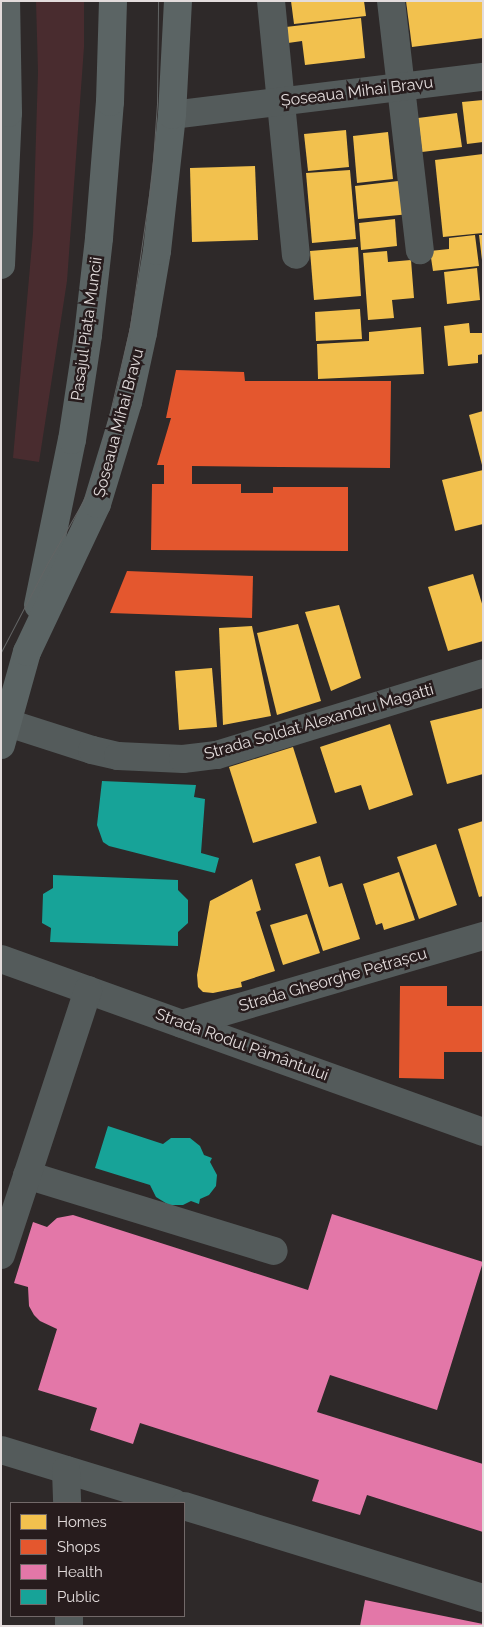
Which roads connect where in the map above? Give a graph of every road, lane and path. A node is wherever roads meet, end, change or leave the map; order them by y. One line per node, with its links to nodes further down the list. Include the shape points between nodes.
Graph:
1 (6, 1): 12 (main road, via 8,113)
2 (113, 1): 13 (main road, Pasajul Piața Muncii, via 110,102 88,335 72,440)
3 (178, 1): 9 (main road, Șoseaua Mihai Bravu)
4 (271, 1): 8 (street)
5 (392, 1): 7 (street)
6 (483, 77): 7 (street, Șoseaua Mihai Bravu)
7 (401, 87): 8 (street, Șoseaua Mihai Bravu); 10 (street)
8 (282, 101): 9 (street, Șoseaua Mihai Bravu); 11 (street)
9 (172, 115): 13 (main road, Șoseaua Mihai Bravu, via 157,252 128,402 97,504)
10 (420, 250)
11 (296, 255)
12 (1, 265)
13 (27, 652): 15 (main road, Șoseaua Mihai Bravu)
14 (483, 673): 15 (street, Strada Soldat Alexandru Magatti, via 217,755 183,759 118,756)
15 (4, 734)
16 (483, 936): 19 (street, Strada Gheorghe Petrașcu)
17 (1, 959): 18 (street, Strada Rodul Pământului)
18 (88, 990): 19 (street, Strada Rodul Pământului); 21 (street)
19 (182, 1024): 20 (street, Strada Rodul Pământului)
20 (483, 1132)
21 (27, 1176): 22 (street); 23 (street)
22 (274, 1251)
23 (1, 1255)
24 (1, 1450): 25 (street)
25 (66, 1470): 26 (street); 27 (street)
26 (67, 1502)
27 (171, 1502)
28 (185, 1506): 29 (street)
29 (483, 1598)

